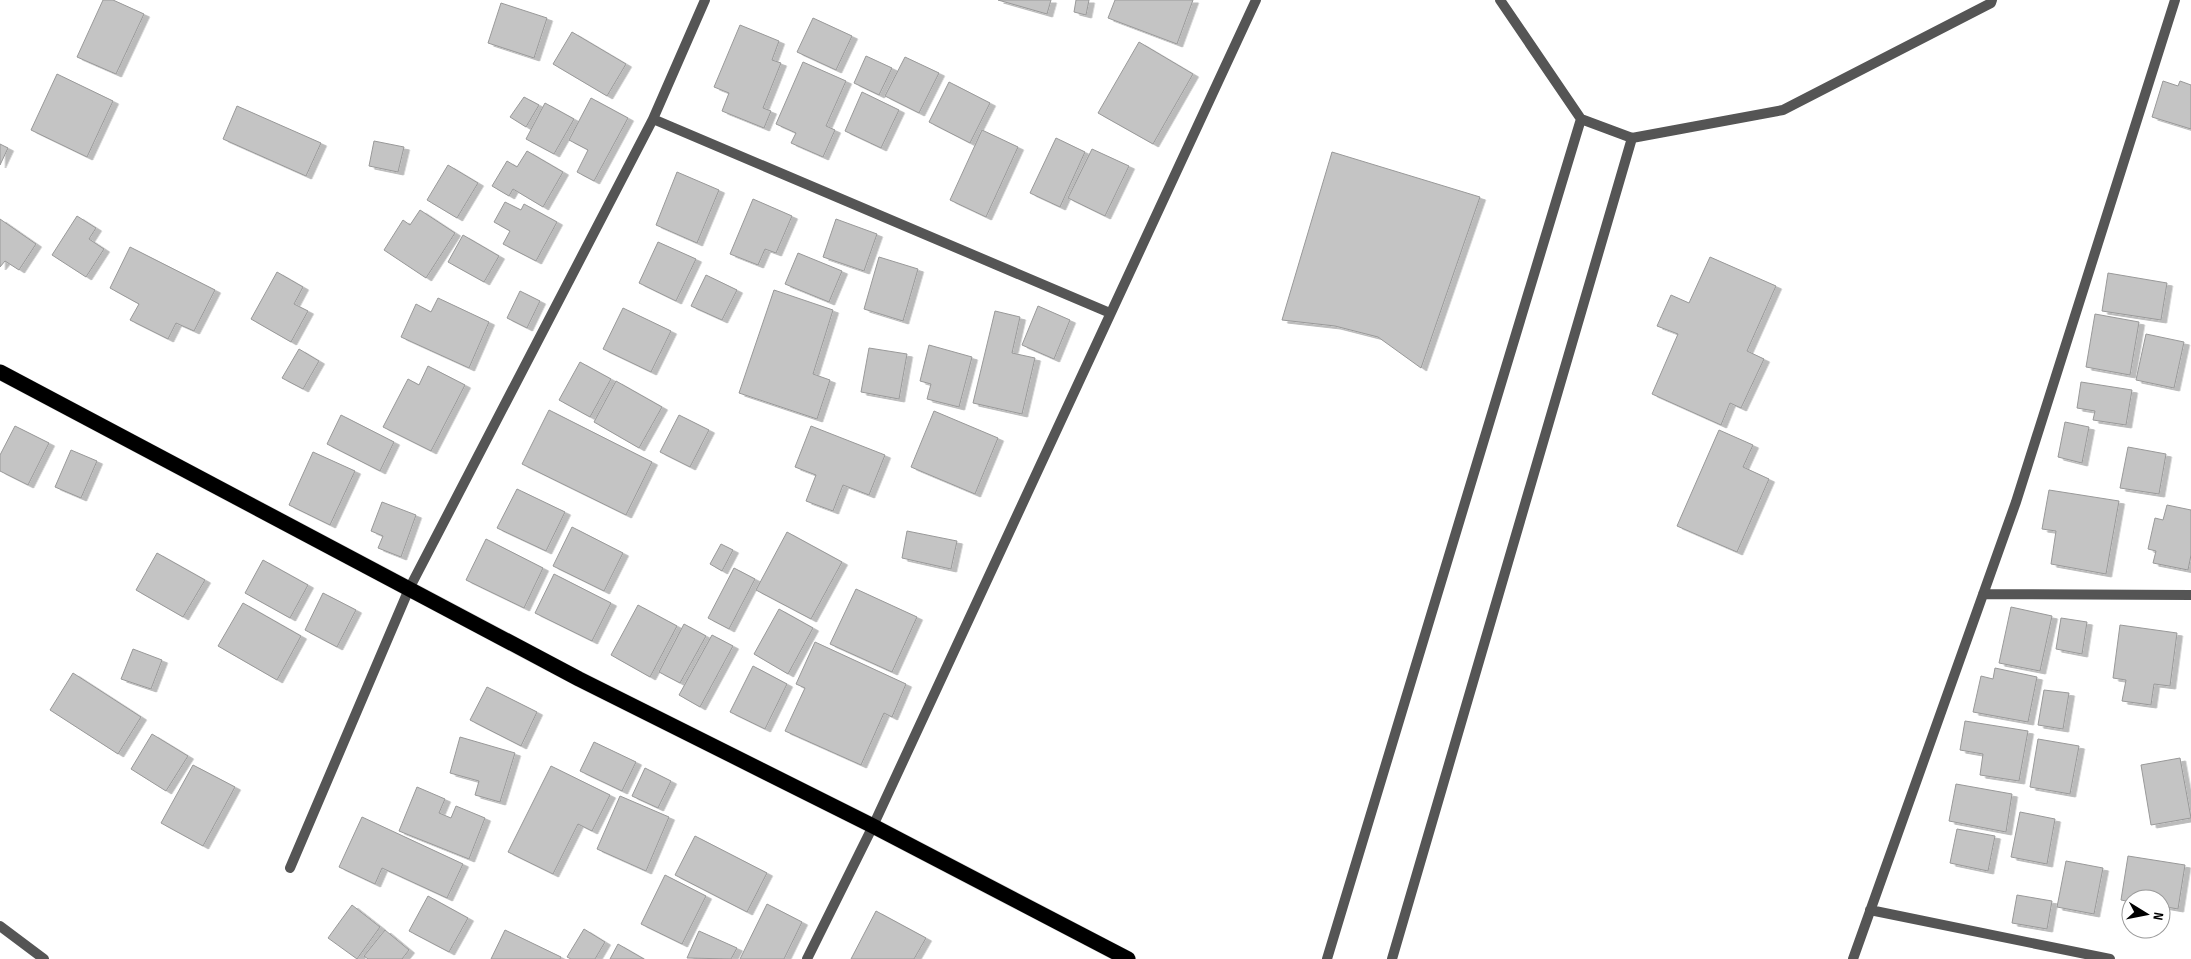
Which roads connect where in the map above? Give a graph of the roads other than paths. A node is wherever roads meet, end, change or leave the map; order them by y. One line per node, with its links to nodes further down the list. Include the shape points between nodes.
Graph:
1 (705, 0): 6 (street)
2 (1256, 0): 9 (street)
3 (1500, 0): 7 (street)
4 (1992, 0): 8 (street, via 1992,3 1783,110)
5 (2175, 0): 12 (street, via 2016,502)
6 (652, 119): 9 (street); 11 (street)
7 (1581, 119): 8 (street); 21 (street)
8 (1632, 138): 22 (street)
9 (1110, 314): 14 (street)
10 (0, 372): 11 (highway)
11 (409, 589): 14 (highway, via 579,679); 15 (street)
12 (1983, 594): 13 (street); 16 (street)
13 (2191, 595)
14 (874, 826): 19 (street); 20 (highway)
15 (290, 868)
16 (1870, 910): 23 (street); 24 (street)
17 (0, 926): 18 (street)
18 (44, 959)
19 (807, 959)
20 (1128, 959)
21 (1327, 959)
22 (1392, 959)
23 (1853, 959)
24 (2110, 959)

